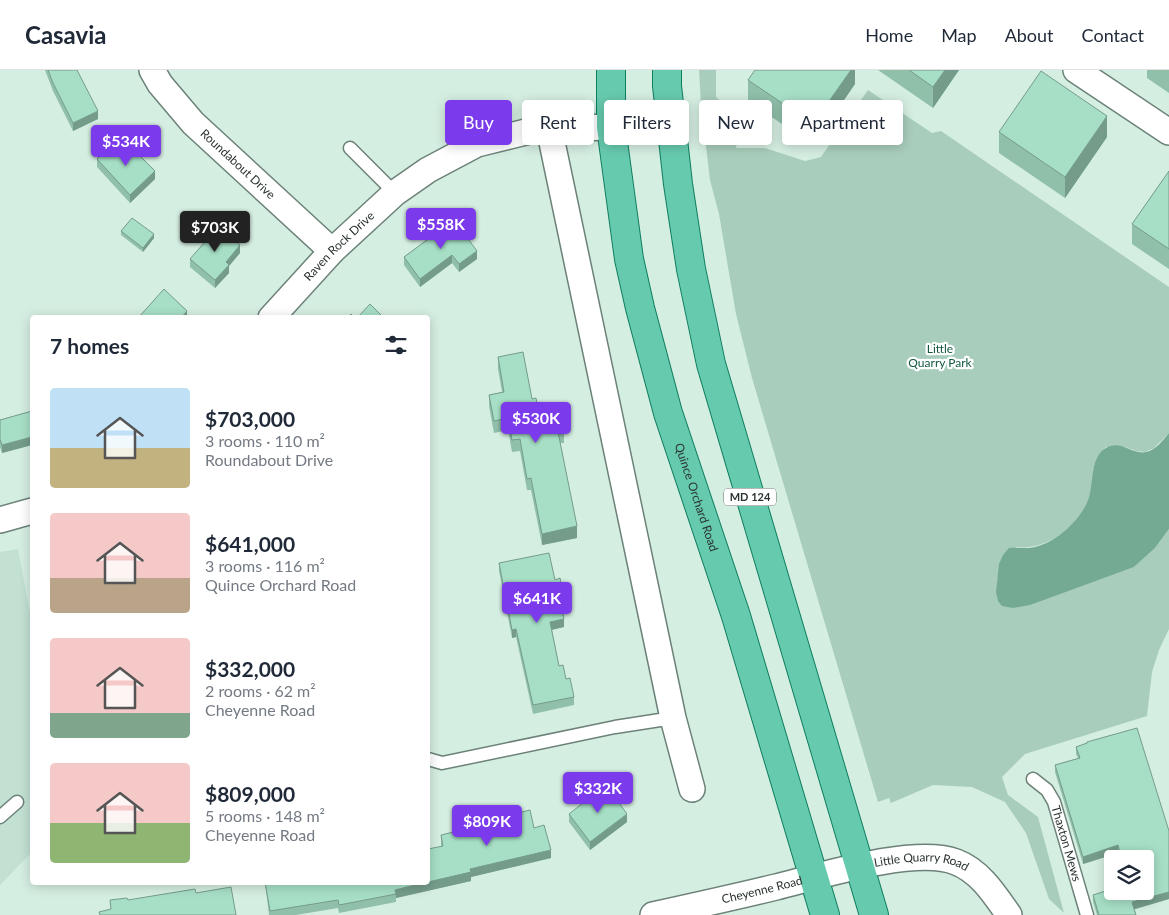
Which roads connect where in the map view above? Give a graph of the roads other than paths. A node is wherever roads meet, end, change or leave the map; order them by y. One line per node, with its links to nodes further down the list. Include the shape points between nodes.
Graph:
1 (152, 70): 12 (street, Roundabout Drive, via 193,123)
2 (611, 70): 5 (main road, Quince Orchard Road)
3 (667, 70): 22 (main road, MD 124, via 678,184 691,269 711,364)
4 (1093, 74): 6 (street)
5 (611, 100)
6 (1169, 132)
7 (522, 133): 11 (street, Raven Rock Drive, via 477,144 428,170)
8 (553, 145): 16 (street)
9 (613, 145): 23 (main road, Quince Orchard Road, via 629,259 642,318 668,413 736,616)
10 (350, 148): 11 (lane)
11 (395, 193): 12 (street, Raven Rock Drive)
12 (332, 251): 13 (street, Raven Rock Drive)
13 (274, 315)
14 (30, 512): 15 (street)
15 (0, 520)
16 (673, 718): 17 (lane, via 442,763); 19 (street)
17 (430, 760)
18 (1033, 779): 30 (lane, Thaxton Mews, via 1047,790 1054,802)
19 (692, 788)
20 (17, 802): 21 (lane)
21 (0, 817)
22 (859, 867): 23 (street, Little Quarry Road); 28 (main road, MD 124); 29 (street, Little Quarry Road, via 924,857 956,862 978,876)
23 (814, 878): 24 (street, Cheyenne Road); 27 (main road, Quince Orchard Road)
24 (734, 906): 25 (street, Cheyenne Road)
25 (706, 910): 26 (street, Cheyenne Road)
26 (653, 915)
27 (825, 915)
28 (874, 915)
29 (1009, 915)
30 (1087, 915)

